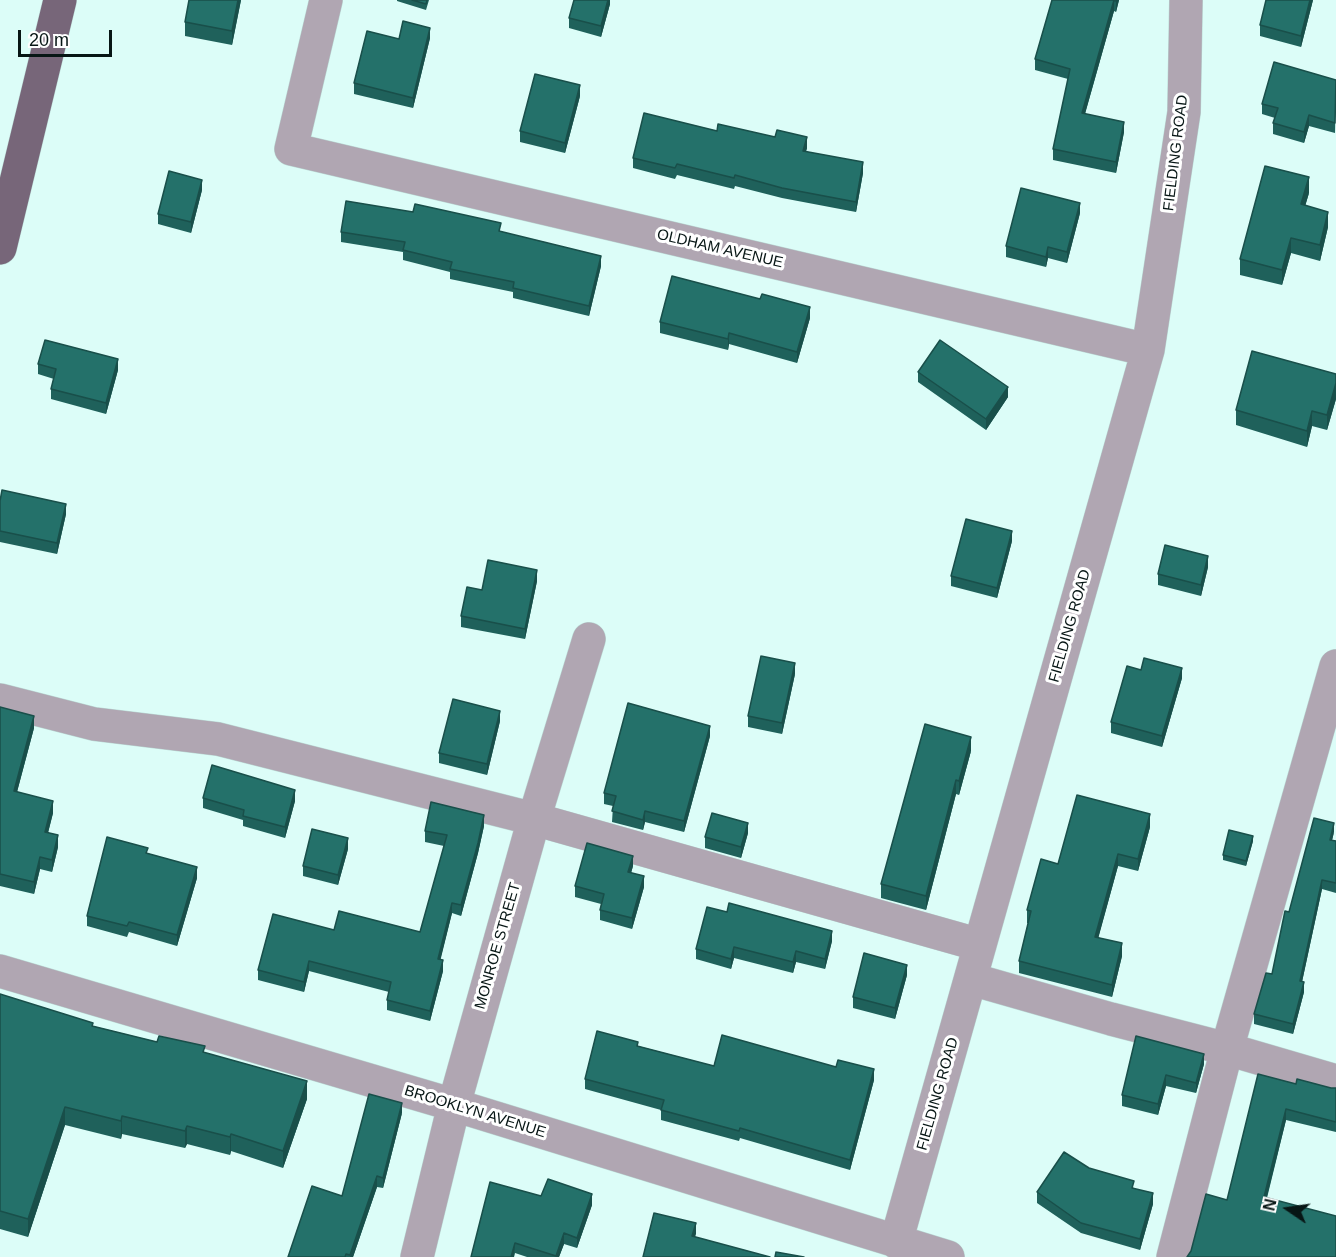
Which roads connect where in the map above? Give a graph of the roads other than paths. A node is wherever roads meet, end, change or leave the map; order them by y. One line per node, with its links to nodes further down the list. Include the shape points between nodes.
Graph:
1 (60, 0): 4 (main road)
2 (326, 0): 5 (street, OLDHAM AVENUE, via 291,149)
3 (1186, 0): 5 (street, FIELDING ROAD, via 1184,112)
4 (0, 248)
5 (1148, 350): 10 (street, FIELDING ROAD)
6 (590, 639): 9 (street, MONROE STREET)
7 (1336, 666): 13 (street)
8 (0, 700): 9 (street, via 94,724 218,740)
9 (534, 819): 10 (street); 15 (street, MONROE STREET)
10 (980, 945): 12 (street, FIELDING ROAD)
11 (0, 970): 15 (street, BROOKLYN AVENUE)
12 (971, 979): 13 (street); 16 (street, FIELDING ROAD)
13 (1227, 1049): 14 (street); 19 (street)
14 (1336, 1081)
15 (454, 1105): 16 (street, BROOKLYN AVENUE); 17 (street, MONROE STREET)
16 (896, 1242): 18 (street, BROOKLYN AVENUE)
17 (417, 1257)
18 (948, 1257)
19 (1173, 1257)

